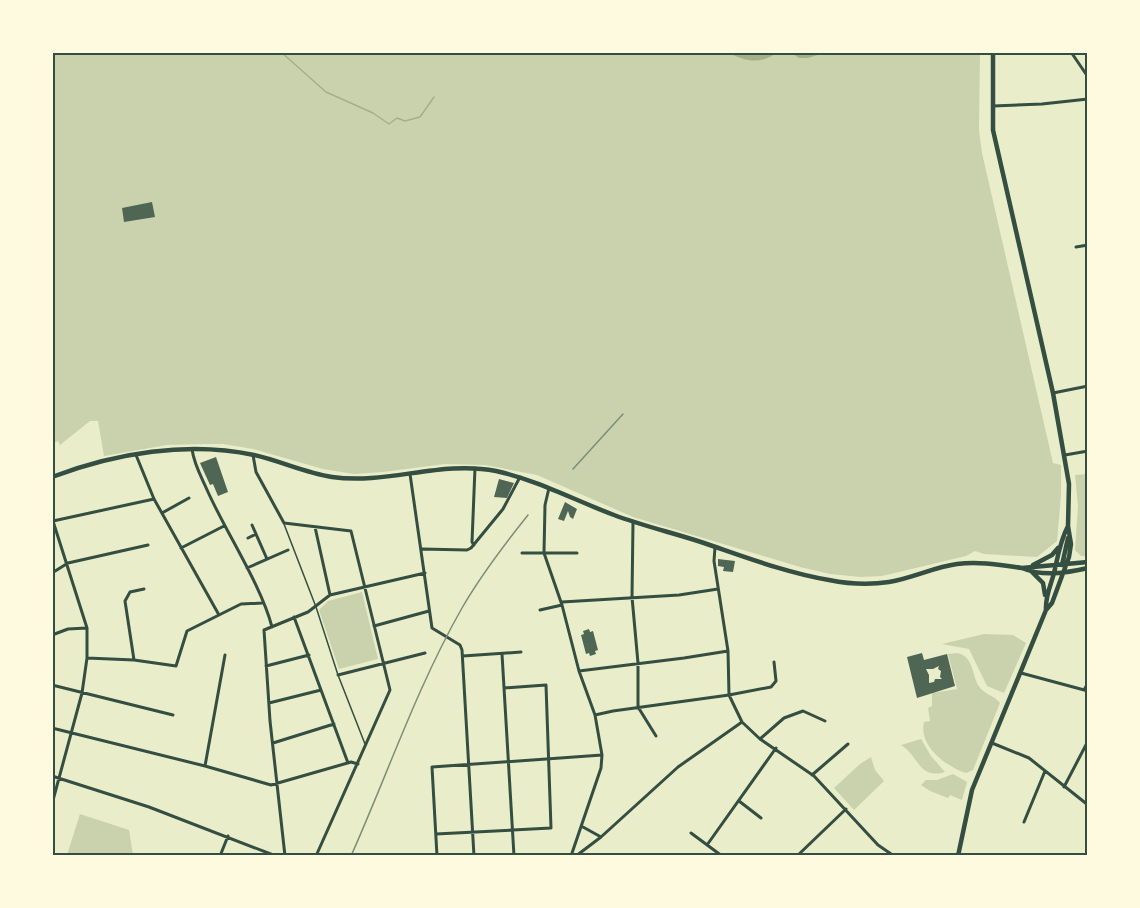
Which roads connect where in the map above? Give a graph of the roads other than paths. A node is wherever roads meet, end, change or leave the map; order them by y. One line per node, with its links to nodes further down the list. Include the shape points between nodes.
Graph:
1 (993, 52): 5 (main road)
2 (1071, 52): 3 (street)
3 (1088, 76)
4 (1088, 99): 5 (street)
5 (992, 106): 9 (main road, via 998,153)
6 (1088, 245): 7 (street)
7 (1076, 247)
8 (1088, 386): 9 (street)
9 (1053, 393): 14 (main road)
10 (192, 449): 12 (main road); 13 (main road); 27 (street, via 194,462)
11 (1088, 451): 14 (street)
12 (136, 455): 17 (main road, via 81,466); 21 (street)
13 (253, 455): 16 (main road, via 334,477); 25 (street, via 256,472)
14 (1065, 455): 28 (main road, via 1070,497)
15 (475, 468): 16 (main road); 18 (main road); 33 (street)
16 (410, 474): 37 (street)
17 (52, 477)
18 (520, 477): 19 (main road); 33 (street, via 504,509)
19 (549, 488): 24 (main road); 40 (street)
20 (189, 498): 22 (street)
21 (154, 499): 22 (street); 23 (street)
22 (162, 513): 36 (street)
23 (53, 520): 44 (street)
24 (633, 522): 35 (main road); 58 (street)
25 (284, 523): 29 (street); 62 (lane)
26 (252, 525): 30 (street)
27 (224, 526): 36 (street); 48 (street)
28 (1068, 526): 34 (main road); 45 (main road)
29 (315, 527): 54 (street, via 351,531); 57 (street)
30 (256, 534): 31 (street); 42 (street)
31 (248, 538)
32 (148, 545): 44 (street)
33 (474, 545): 37 (street, via 467,550)
34 (1060, 546): 46 (main road); 49 (main road)
35 (715, 547): 49 (main road, via 846,583 890,582 966,563); 56 (street)
36 (181, 548): 66 (street)
37 (422, 549): 52 (street)
38 (288, 550): 42 (street)
39 (522, 553): 40 (street)
40 (544, 553): 41 (street); 61 (street)
41 (577, 553)
42 (267, 560): 48 (street)
43 (1088, 562): 45 (main road)
44 (68, 563): 51 (street); 70 (street)
45 (1065, 564): 46 (main road); 50 (main road); 53 (main road)
46 (1056, 565): 49 (main road); 53 (main road)
47 (1088, 567): 50 (main road)
48 (247, 568): 60 (street)
49 (1030, 569): 53 (main road); 59 (main road, via 1043,583)
50 (1064, 572): 53 (main road); 64 (main road)
51 (52, 573)
52 (425, 573): 54 (street); 65 (street)
53 (1054, 573): 59 (main road)
54 (365, 588): 57 (street); 68 (street)
55 (144, 589): 80 (street, via 130,592 124,601)
56 (718, 589): 58 (street, via 680,596); 72 (street)
57 (330, 596): 62 (street)
58 (632, 597): 61 (street); 82 (street)
59 (1045, 600): 64 (main road)
60 (262, 603): 66 (street, via 241,604); 69 (street)
61 (562, 604): 63 (street); 85 (street)
62 (316, 606): 67 (street); 87 (lane)
63 (540, 610)
64 (1046, 610): 86 (main road)
65 (429, 611): 68 (street); 78 (street, via 432,628 459,645)
66 (219, 615): 80 (street, via 187,631 177,666)
67 (294, 617): 69 (street); 77 (street)
68 (374, 626): 83 (street)
69 (272, 627): 84 (street, via 264,630)
70 (87, 628): 71 (street); 79 (street)
71 (52, 635)
72 (728, 651): 82 (street); 94 (street)
73 (521, 652): 75 (street)
74 (425, 653): 83 (street)
75 (502, 654): 78 (street); 90 (street)
76 (225, 655): 118 (street)
77 (309, 655): 84 (street); 91 (street)
78 (463, 656): 117 (street)
79 (87, 658): 80 (street); 93 (street)
80 (134, 660)
81 (774, 662): 94 (street, via 777,681 771,687)
82 (638, 663): 85 (street); 96 (street)
83 (384, 664): 87 (street); 110 (street, via 390,690)
84 (266, 666): 95 (street)
85 (579, 671): 98 (street)
86 (1021, 673): 92 (street); 108 (main road)
87 (338, 675): 110 (lane)
88 (1088, 683): 92 (street)
89 (52, 685): 93 (street)
90 (504, 688): 113 (street, via 546,685); 114 (street)
91 (321, 690): 95 (street); 101 (street)
92 (1086, 690)
93 (82, 693): 97 (street); 103 (street)
94 (729, 695): 96 (street); 100 (street)
95 (269, 703): 107 (street)
96 (638, 707): 98 (street); 104 (street)
97 (173, 715)
98 (595, 715): 112 (street)
99 (825, 721): 105 (street, via 803,711 784,718)
100 (742, 722): 105 (street); 137 (street, via 678,767)
101 (334, 724): 107 (street); 115 (street)
102 (52, 728): 103 (street)
103 (72, 732): 118 (street); 122 (street)
104 (656, 736)
105 (760, 739): 111 (street)
106 (1088, 741): 124 (street)
107 (273, 743): 123 (street)
108 (992, 743): 119 (street, via 1029,758); 151 (main road, via 972,790)
109 (848, 744): 120 (street)
110 (366, 745): 116 (street)
111 (776, 748): 120 (street); 125 (street)
112 (602, 755): 113 (street); 131 (street, via 602,768)
113 (549, 760): 114 (street); 132 (street, via 551,828)
114 (508, 762): 117 (street); 132 (street)
115 (348, 763): 116 (street); 123 (street)
116 (358, 764): 142 (street)
117 (469, 765): 133 (street); 135 (street, via 432,767)
118 (205, 766): 123 (street)
119 (1045, 771): 124 (street); 130 (street)
120 (812, 775): 128 (street)
121 (52, 776): 122 (street)
122 (60, 778): 126 (street); 136 (street)
123 (278, 785): 141 (street)
124 (1064, 787): 127 (street)
125 (738, 801): 129 (street); 138 (street)
126 (52, 804)
127 (1088, 805)
128 (846, 809): 149 (street); 150 (street, via 878,845)
129 (761, 818)
130 (1024, 822)
131 (583, 827): 137 (street); 146 (street)
132 (512, 830): 133 (street); 145 (street)
133 (472, 832): 135 (street); 144 (street)
134 (691, 833): 138 (street)
135 (436, 834): 143 (street)
136 (228, 836): 139 (street); 140 (street)
137 (601, 837): 147 (street)
138 (706, 845): 148 (street)
139 (220, 855)
140 (276, 855)
141 (285, 855)
142 (316, 855)
143 (437, 855)
144 (474, 855)
145 (513, 855)
146 (572, 855)
147 (576, 855)
148 (722, 855)
149 (797, 855)
150 (894, 855)
151 (958, 855)

